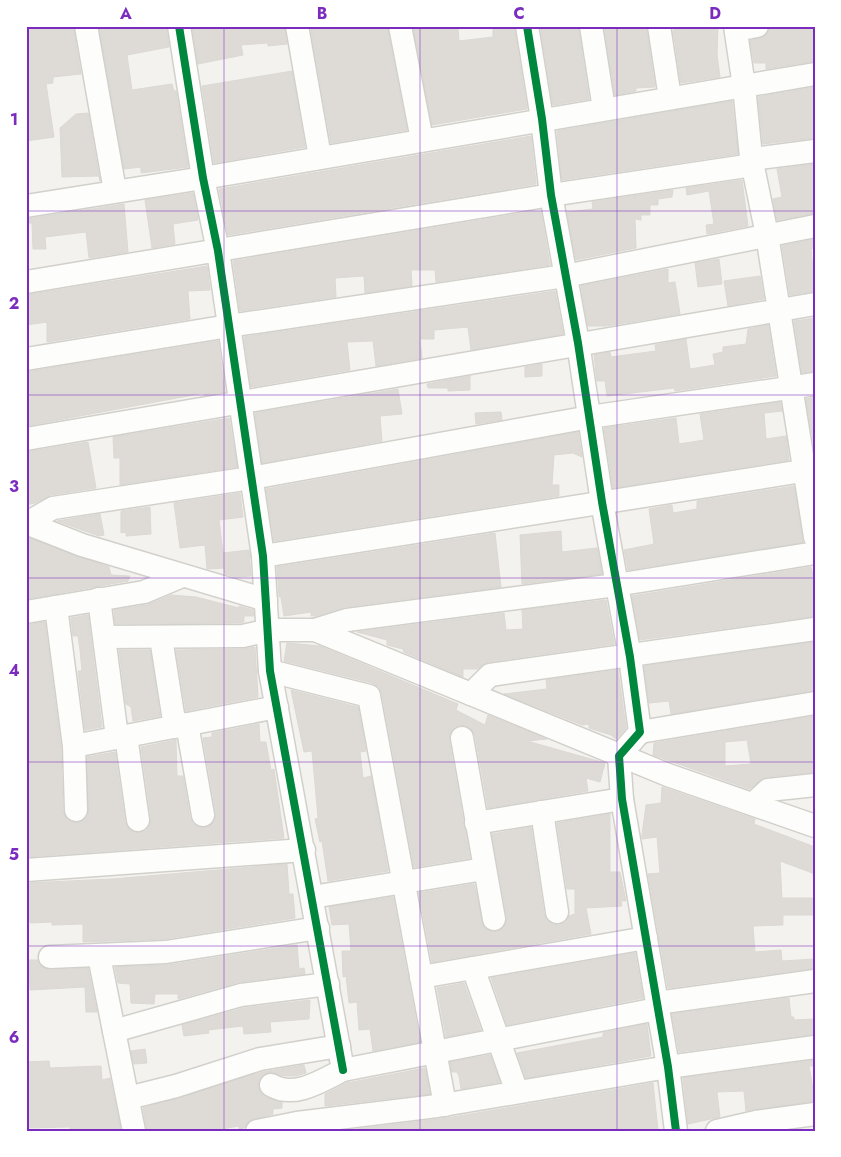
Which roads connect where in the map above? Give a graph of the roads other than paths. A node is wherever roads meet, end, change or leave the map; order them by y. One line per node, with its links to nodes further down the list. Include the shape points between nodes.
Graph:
1 (86, 26): 19 (street)
2 (178, 26): 18 (street)
3 (297, 26): 16 (street)
4 (400, 26): 14 (street)
5 (527, 26): 13 (street)
6 (591, 26): 12 (street)
7 (659, 26): 11 (street)
8 (742, 27): 10 (street)
9 (815, 74): 10 (street)
10 (744, 86): 11 (street); 17 (street)
11 (670, 98): 12 (street)
12 (604, 109): 13 (street)
13 (542, 119): 14 (street); 20 (street)
14 (422, 140): 16 (street)
15 (815, 151): 17 (street)
16 (320, 157): 18 (street)
17 (753, 162): 20 (street); 23 (street)
18 (203, 178): 19 (street); 24 (street)
19 (115, 192): 21 (street)
20 (551, 195): 24 (street); 25 (street)
21 (26, 206)
22 (815, 226): 23 (street)
23 (768, 235): 25 (street); 28 (street)
24 (218, 251): 26 (street); 29 (street)
25 (565, 276): 29 (street); 30 (street)
26 (26, 282)
27 (815, 304): 28 (street)
28 (779, 310): 30 (street); 33 (street)
29 (229, 326): 31 (street); 34 (street)
30 (578, 343): 34 (street); 35 (street)
31 (26, 359)
32 (815, 384): 33 (street)
33 (791, 388): 35 (street); 37 (street)
34 (240, 401): 36 (street); 38 (street)
35 (590, 418): 38 (street); 39 (street)
36 (26, 439)
37 (809, 470): 39 (street); 41 (street)
38 (251, 478): 40 (street, via 53,508); 43 (street)
39 (602, 502): 43 (street); 45 (street)
40 (27, 523): 44 (street, via 82,545)
41 (815, 537)
42 (815, 553): 45 (street)
43 (263, 556): 47 (street)
44 (182, 576): 46 (street, via 144,592); 47 (street)
45 (616, 585): 52 (street, via 347,620); 55 (street)
46 (99, 600): 48 (street); 53 (street)
47 (266, 600): 51 (street)
48 (56, 607): 49 (street); 64 (street)
49 (26, 612)
50 (815, 629): 55 (street)
51 (269, 630): 52 (street); 54 (street, via 243,636); 56 (street)
52 (315, 630): 57 (street)
53 (105, 637): 54 (street); 62 (street)
54 (161, 638): 60 (street)
55 (630, 657): 57 (street, via 490,675); 61 (street)
56 (270, 671): 59 (street); 78 (street, via 369,696)
57 (471, 694): 65 (street)
58 (815, 703): 61 (street)
59 (277, 707): 60 (street); 75 (street)
60 (181, 725): 62 (street); 71 (street)
61 (640, 732): 65 (street)
62 (122, 736): 64 (street); 72 (street)
63 (462, 738): 73 (street)
64 (74, 746): 69 (street)
65 (619, 756): 67 (street); 68 (street)
66 (815, 785): 68 (street, via 768,790)
67 (622, 799): 70 (street); 83 (street)
68 (753, 804): 74 (street)
69 (76, 810)
70 (542, 812): 73 (street); 80 (street)
71 (203, 816)
72 (138, 820)
73 (476, 823): 76 (street)
74 (815, 826)
75 (304, 850): 77 (street); 79 (street)
76 (484, 869): 78 (street); 81 (street)
77 (26, 870)
78 (403, 882): 79 (street); 87 (street)
79 (312, 897): 82 (street)
80 (557, 912)
81 (494, 919)
82 (318, 928): 84 (street, via 166,952); 89 (street)
83 (646, 938): 86 (street); 90 (street)
84 (99, 956): 85 (street); 91 (street)
85 (50, 957)
86 (473, 968): 87 (street); 92 (street)
87 (421, 977): 95 (street)
88 (815, 981): 90 (street)
89 (328, 984): 91 (street, via 241,995); 93 (street)
90 (657, 1006): 92 (street); 96 (street)
91 (114, 1031): 100 (street)
92 (499, 1040): 95 (street); 99 (street)
93 (339, 1046): 97 (street); 100 (street, via 260,1059)
94 (815, 1046): 96 (street)
95 (435, 1052): 97 (street); 101 (street)
96 (668, 1067): 99 (street); 106 (street)
97 (343, 1070): 98 (street, via 308,1087 282,1091)
98 (271, 1085)
99 (517, 1092): 101 (street)
100 (128, 1098): 104 (street)
101 (445, 1105): 105 (street)
102 (815, 1114): 103 (street)
103 (756, 1126): 107 (street)
104 (134, 1131)
105 (257, 1131)
106 (676, 1131)
107 (716, 1131)

